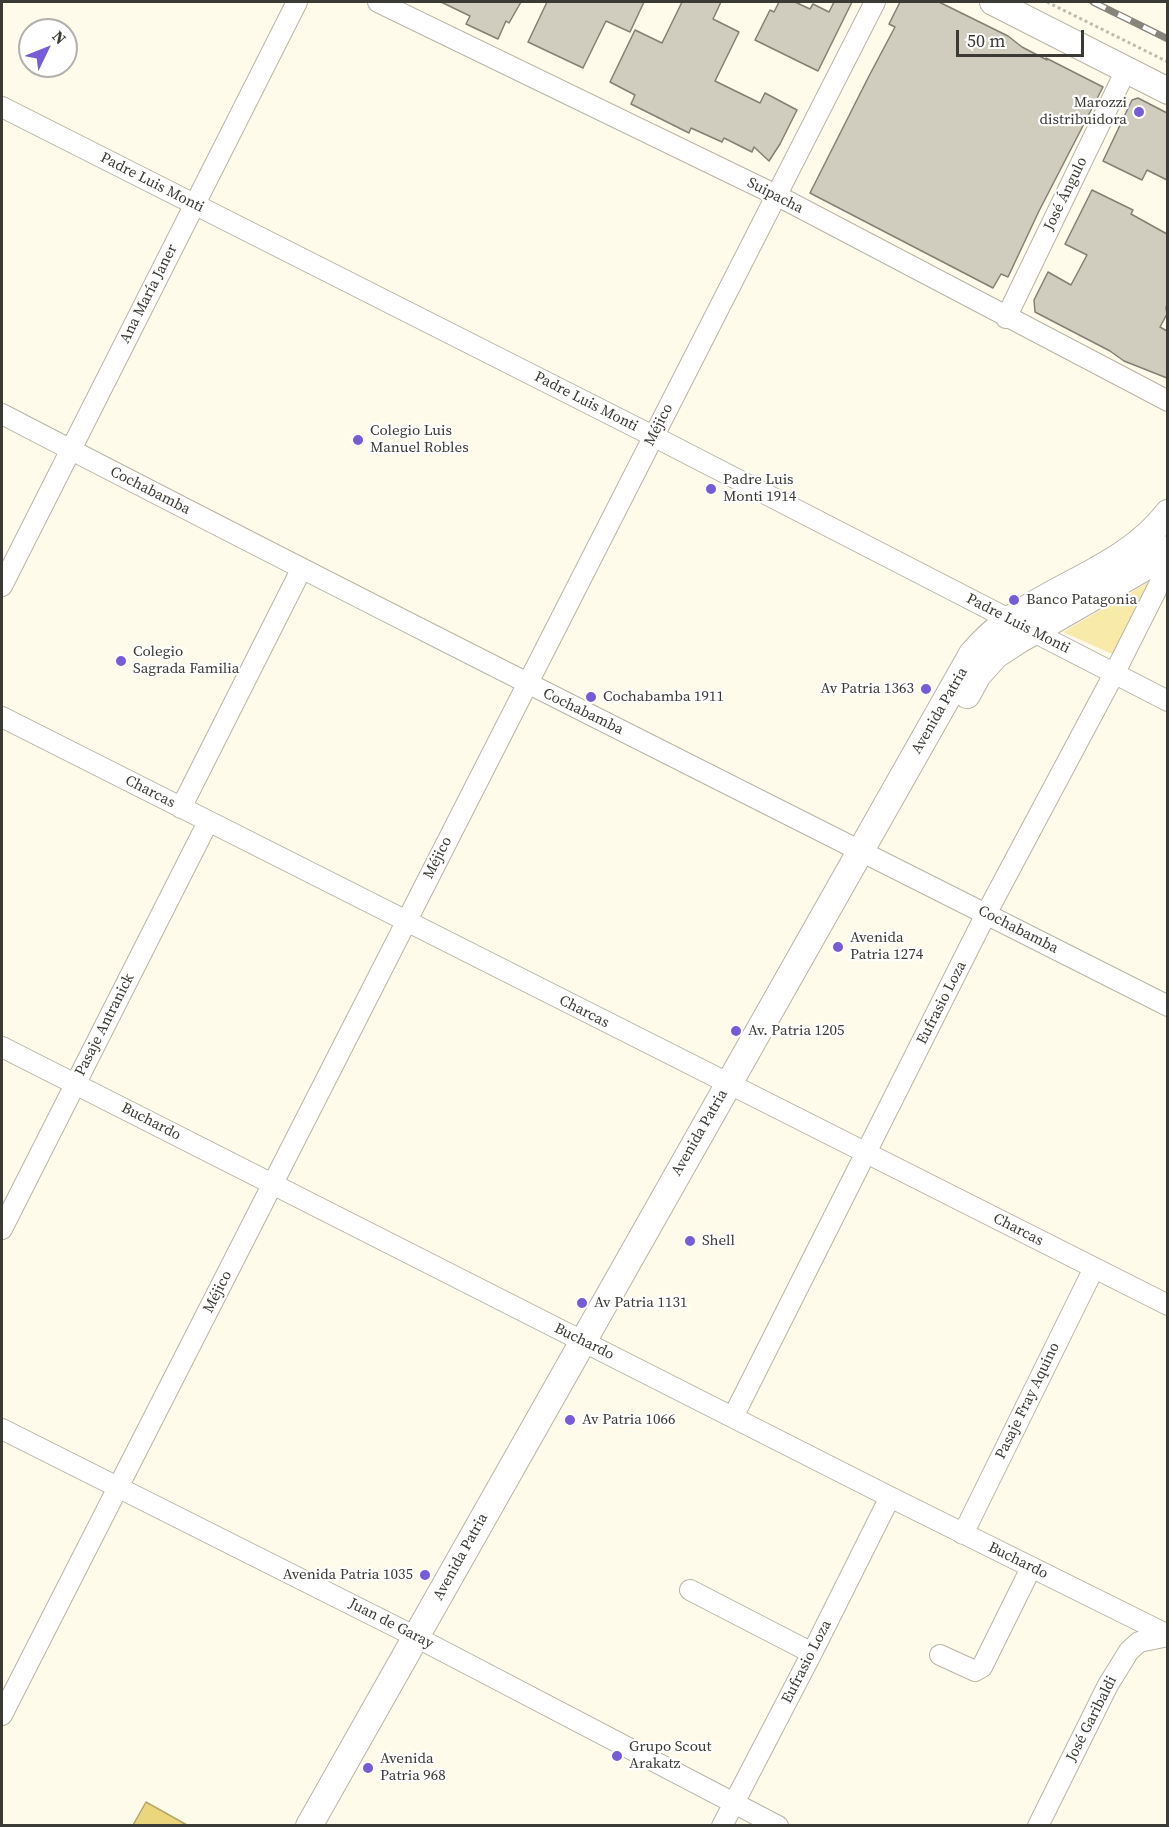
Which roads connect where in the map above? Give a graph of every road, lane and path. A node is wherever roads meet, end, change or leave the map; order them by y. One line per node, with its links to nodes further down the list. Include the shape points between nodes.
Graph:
1 (297, 2): 11 (street, Ana María Janer)
2 (378, 2): 10 (street, Suipacha)
3 (875, 2): 10 (street, Méjico)
4 (993, 2): 7 (main road)
5 (1047, 2): 6 (path)
6 (1167, 62)
7 (1126, 70): 8 (main road); 12 (street, José Ángulo)
8 (1167, 91)
9 (2, 107): 11 (street, Padre Luis Monti)
10 (776, 195): 12 (street, Suipacha); 15 (street, Méjico)
11 (194, 204): 15 (street, Padre Luis Monti); 16 (street, Ana María Janer)
12 (1006, 318): 13 (street, Suipacha)
13 (1167, 401)
14 (2, 414): 16 (street, Cochabamba)
15 (653, 436): 22 (street, Padre Luis Monti); 25 (street, Méjico)
16 (71, 450): 20 (street, Cochabamba); 21 (street, Ana María Janer)
17 (1167, 513): 19 (main road, Avenida Patria, via 1158,525)
18 (1167, 549): 19 (main road, Avenida Patria)
19 (1146, 562): 22 (main road, Avenida Patria); 23 (main road, Avenida Patria); 24 (street, Eufrasio Loza, via 1155,591)
20 (301, 570): 25 (street, Cochabamba); 28 (street)
21 (2, 586)
22 (1010, 619): 23 (street, Padre Luis Monti); 30 (main road, Avenida Patria, via 972,654)
23 (1034, 632): 24 (street, Padre Luis Monti); 30 (main road, Avenida Patria, via 996,655 978,675)
24 (1114, 674): 26 (street, Padre Luis Monti); 31 (street, Eufrasio Loza)
25 (527, 684): 30 (street, Cochabamba); 32 (street, Méjico)
26 (1167, 701)
27 (2, 717): 28 (street, Charcas)
28 (181, 808): 29 (street, Charcas)
29 (208, 822): 32 (street, Charcas); 35 (street, Pasaje Antranick)
30 (869, 854): 31 (street, Cochabamba); 36 (main road, Avenida Patria)
31 (986, 914): 33 (street, Cochabamba); 37 (street, Eufrasio Loza)
32 (406, 921): 36 (street, Charcas); 38 (street, Méjico)
33 (1167, 1006)
34 (2, 1047): 35 (street, Buchardo)
35 (75, 1083): 38 (street, Buchardo); 39 (street, Pasaje Antranick)
36 (736, 1088): 37 (street, Charcas); 42 (main road, Avenida Patria)
37 (866, 1154): 40 (street, Charcas); 43 (street, Eufrasio Loza)
38 (272, 1185): 42 (street, Buchardo); 45 (street, Méjico)
39 (2, 1229)
40 (1094, 1268): 41 (street, Charcas); 47 (street, Pasaje Fray Aquino)
41 (1167, 1305)
42 (589, 1344): 43 (street, Buchardo); 51 (main road, Avenida Patria)
43 (733, 1417): 46 (street, Buchardo)
44 (2, 1429): 45 (street, Juan de Garay)
45 (118, 1488): 51 (street, Juan de Garay); 54 (street, Méjico)
46 (890, 1497): 47 (street, Buchardo); 52 (street, Eufrasio Loza)
47 (963, 1534): 48 (street, Buchardo)
48 (1031, 1568): 50 (street, Buchardo); 53 (street, via 982,1667 975,1671)
49 (690, 1590): 52 (street)
50 (1167, 1636): 60 (street, José Garibaldi, via 1139,1642 1129,1651)
51 (423, 1640): 55 (street, Juan de Garay); 56 (main road, Avenida Patria); 57 (main road, Avenida Patria)
52 (812, 1653): 55 (street, Eufrasio Loza)
53 (940, 1655)
54 (2, 1715)
55 (733, 1803): 58 (street, Eufrasio Loza); 59 (street, Juan de Garay)
56 (309, 1826)
57 (327, 1826)
58 (722, 1826)
59 (778, 1826)
60 (1038, 1826)

